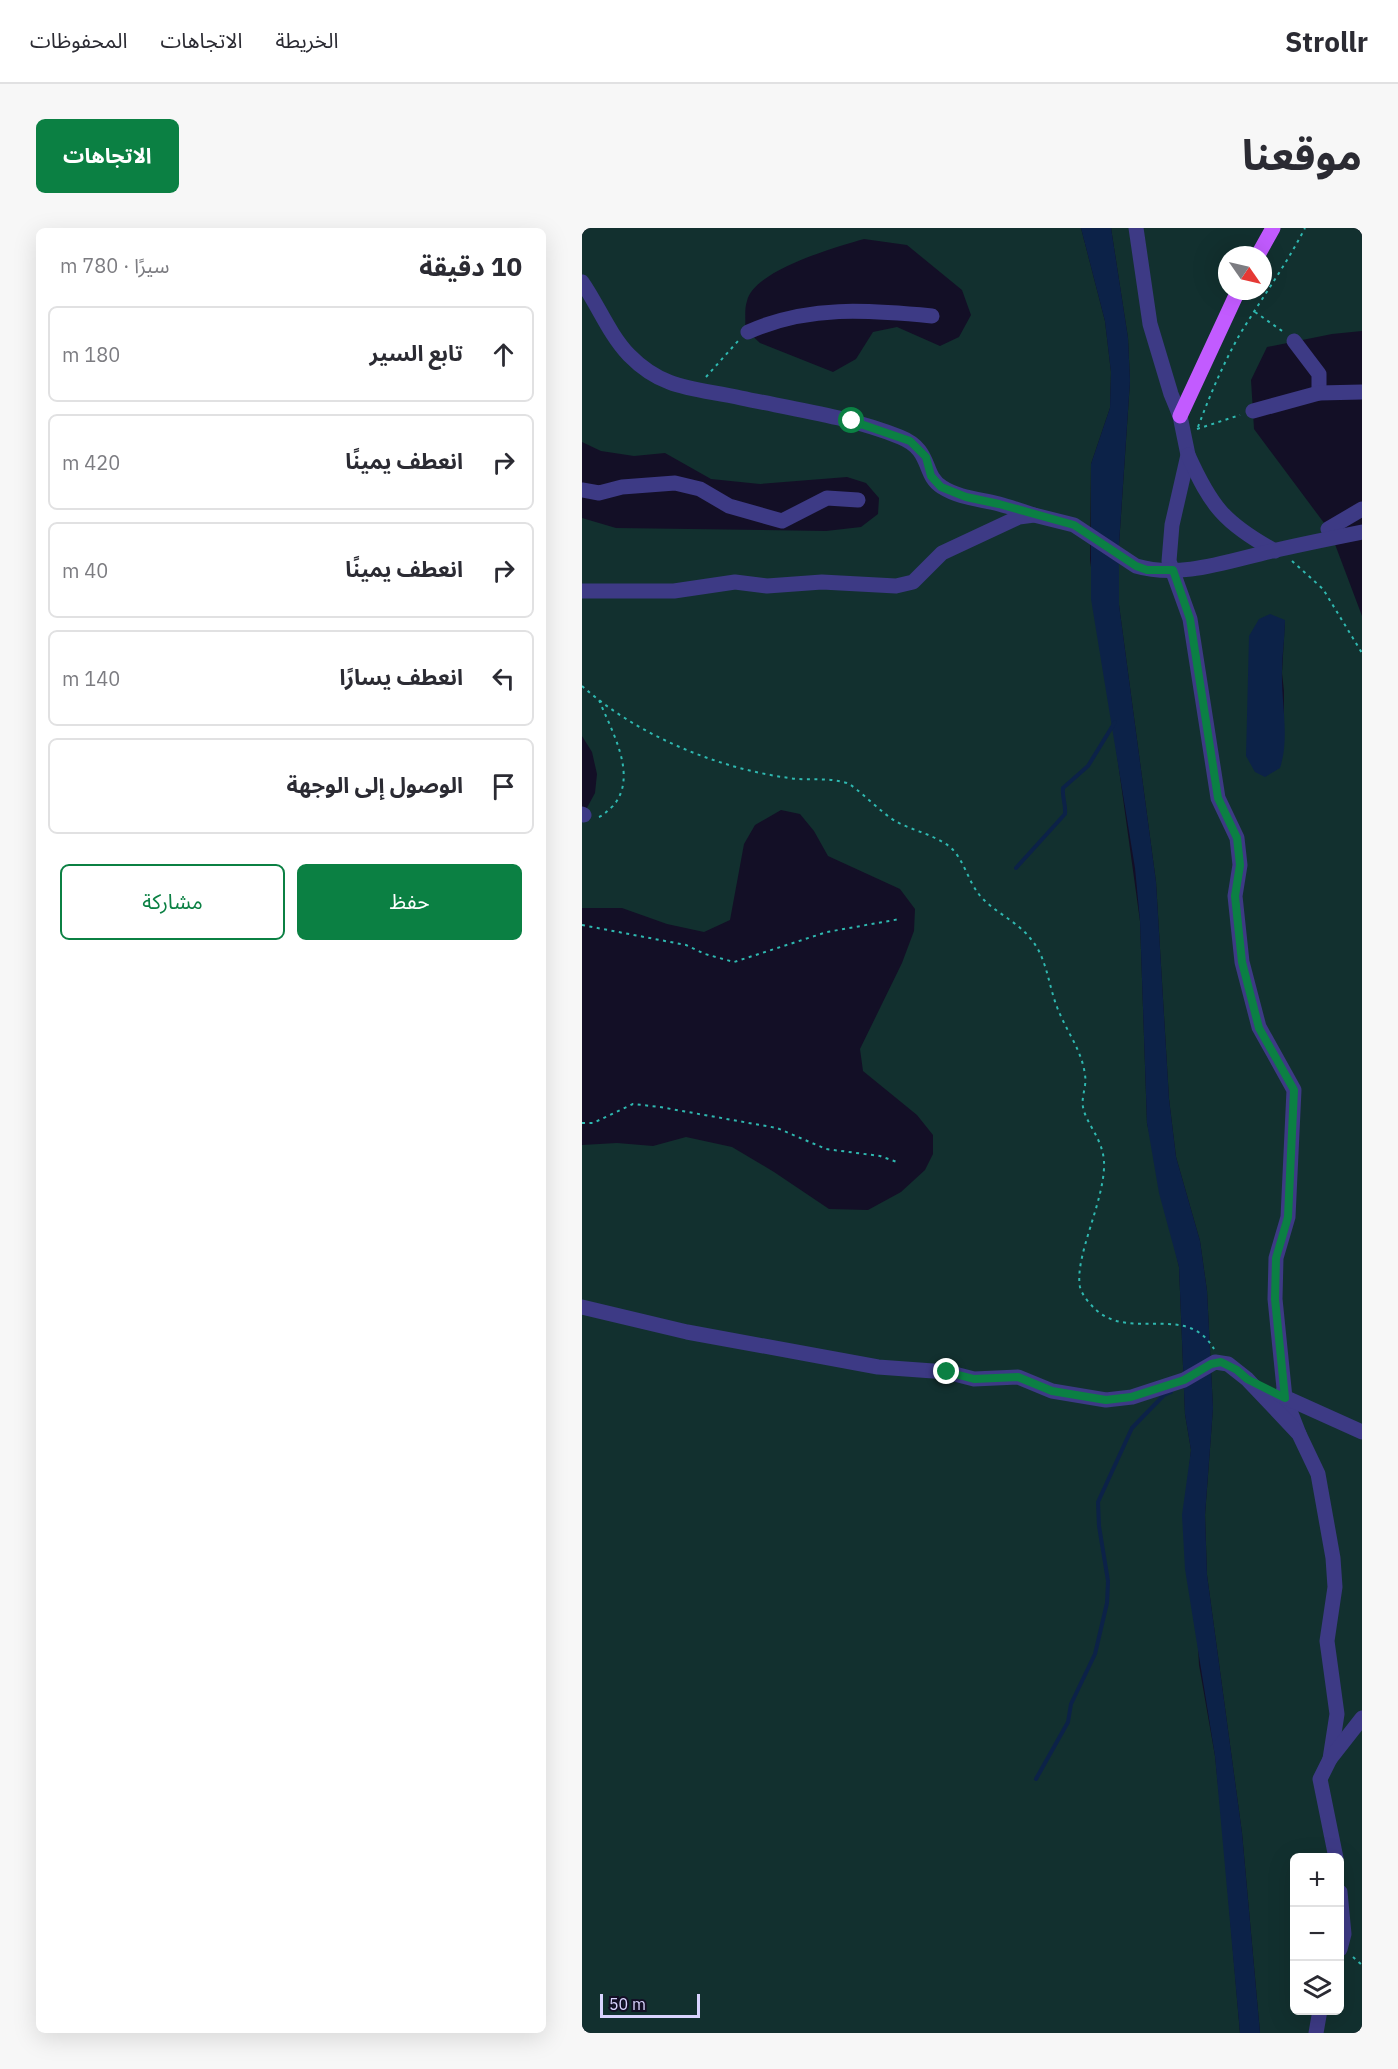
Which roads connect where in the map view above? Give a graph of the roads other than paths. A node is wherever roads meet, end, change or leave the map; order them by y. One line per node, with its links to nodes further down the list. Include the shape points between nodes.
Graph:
1 (1136, 228): 12 (street, via 1150,324)
2 (1273, 228): 3 (main road)
3 (1263, 246)
4 (582, 282): 17 (street, via 629,355 664,381 883,430 910,441 926,457 931,476 941,487)
5 (1234, 300): 12 (main road)
6 (933, 316): 7 (street, via 869,309 827,310)
7 (748, 332)
8 (1294, 342): 10 (street, via 1319,374)
9 (1362, 392): 10 (street)
10 (1319, 393): 11 (street)
11 (1253, 411)
12 (1180, 416): 13 (street)
13 (1188, 454): 20 (street, via 1209,499 1223,517 1247,536); 21 (street, via 1172,525 1169,561)
14 (582, 490): 15 (street, via 599,493 675,483 700,489 729,506 782,521 827,498)
15 (858, 500)
16 (1362, 508): 18 (street)
17 (1034, 515): 21 (street, via 1074,525 1136,566); 22 (street, via 942,553 913,582 896,586 822,582 767,586 735,582 675,591)
18 (1328, 529)
19 (1362, 532): 20 (street)
20 (1275, 550): 21 (street, via 1209,566)
21 (1173, 570): 25 (street, via 1190,619 1218,798 1237,838 1240,865 1235,896 1242,962 1259,1028 1294,1090 1288,1217 1276,1258 1275,1299)
22 (582, 591)
23 (587, 1310): 24 (street, via 878,1367 947,1372 981,1380 1018,1377 1052,1391 1106,1400 1131,1397 1184,1380 1215,1362 1228,1364)
24 (1247, 1379): 25 (street); 27 (street)
25 (1285, 1398): 26 (street); 27 (street)
26 (1362, 1432)
27 (1299, 1434): 29 (street, via 1318,1474 1334,1558 1335,1587 1327,1641 1337,1714)
28 (1362, 1718): 29 (street)
29 (1330, 1759): 30 (street, via 1320,1779)
30 (1335, 1853)
31 (1319, 2015): 32 (street)
32 (1316, 2033)

